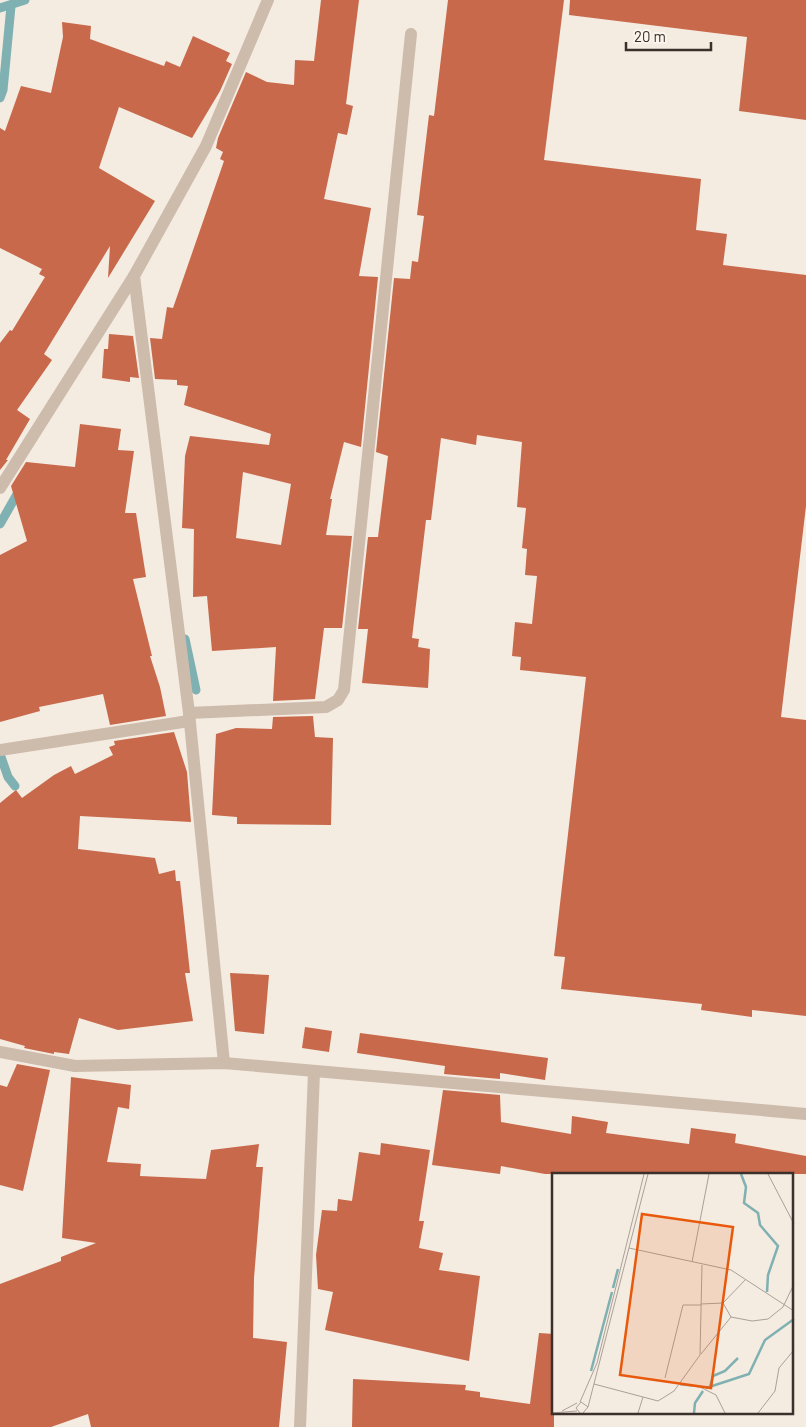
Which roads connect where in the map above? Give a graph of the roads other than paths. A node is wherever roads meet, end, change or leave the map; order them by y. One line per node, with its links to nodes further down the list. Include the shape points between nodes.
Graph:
1 (268, 0): 3 (street, via 206,146)
2 (411, 34): 5 (street, via 344,690 338,700 326,707)
3 (134, 276): 4 (street); 5 (street)
4 (0, 488)
5 (189, 717): 6 (street); 8 (street)
6 (0, 750)
7 (0, 1052): 8 (street, via 75,1066)
8 (224, 1064): 9 (street)
9 (314, 1072): 10 (street); 11 (street)
10 (806, 1114)
11 (300, 1427)

